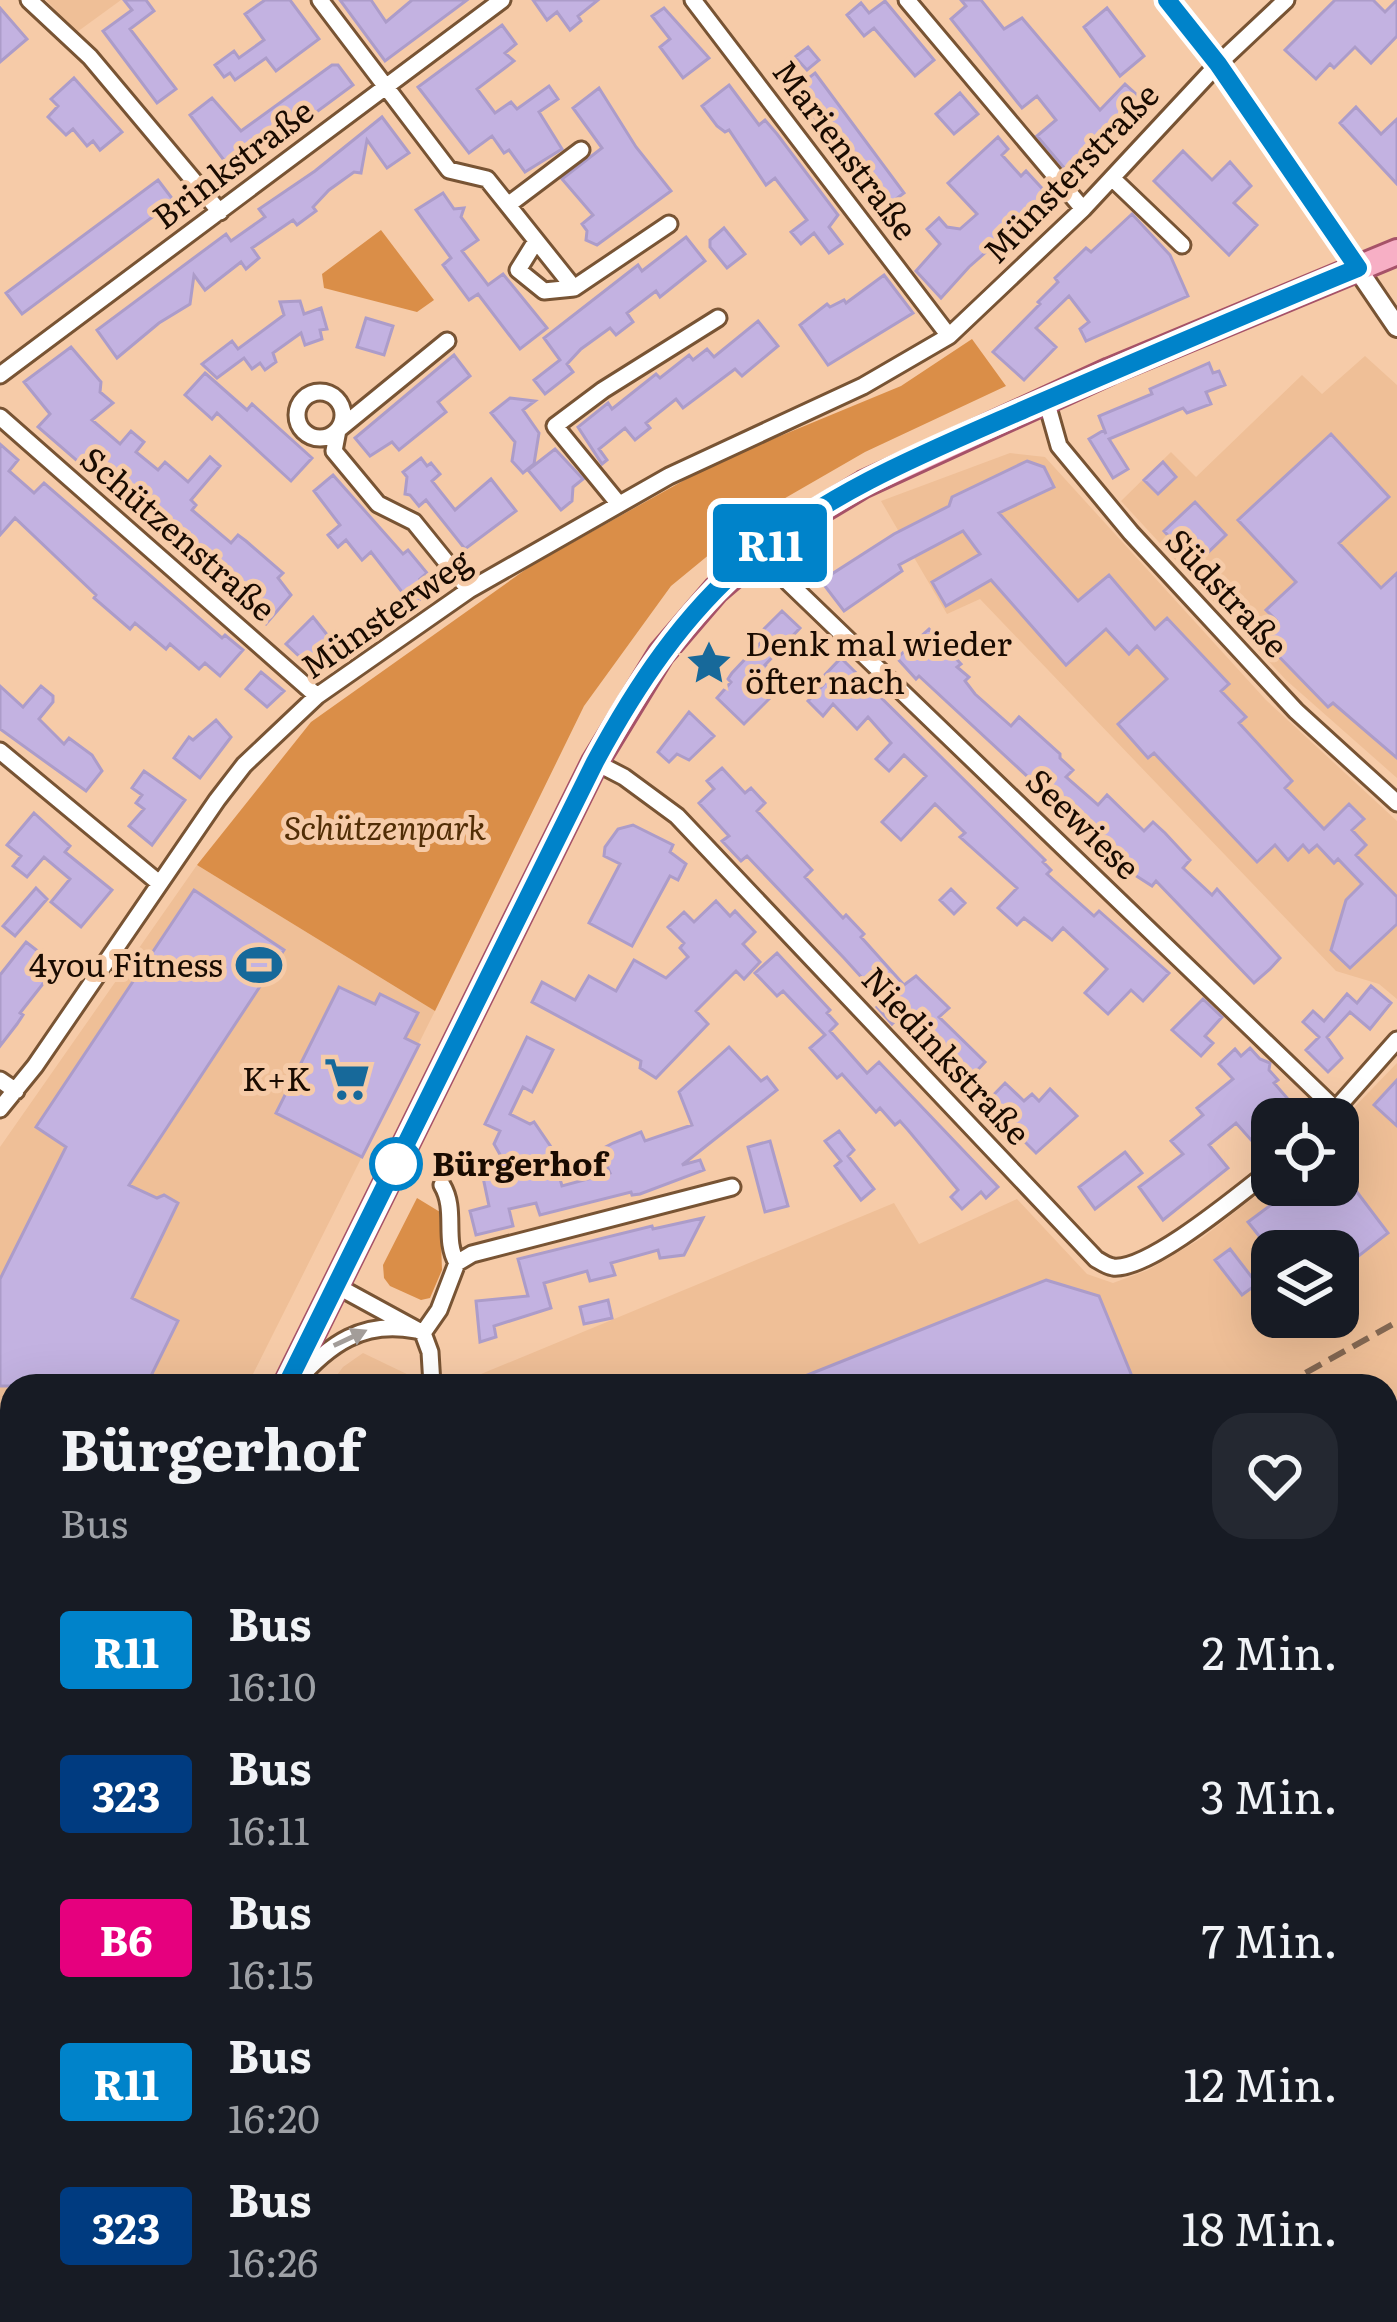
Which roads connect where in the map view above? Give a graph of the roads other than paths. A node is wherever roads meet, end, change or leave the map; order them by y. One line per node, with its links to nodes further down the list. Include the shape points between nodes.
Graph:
1 (29, 0): 14 (street, via 90,57)
2 (320, 0): 9 (street)
3 (502, 0): 9 (street, Brinkstraße)
4 (693, 0): 23 (street, Marienstraße)
5 (907, 0): 13 (street)
6 (1167, 0): 8 (street)
7 (1286, 0): 8 (street, Münsterstraße)
8 (1218, 64): 11 (street, Münsterstraße); 19 (street)
9 (384, 86): 12 (street, via 449,170 487,179); 14 (street, Brinkstraße)
10 (581, 150): 12 (street)
11 (1113, 178): 13 (street, Münsterstraße); 17 (street)
12 (508, 205): 16 (street)
13 (1083, 209): 23 (street, Münsterstraße)
14 (220, 212): 25 (street, Brinkstraße)
15 (669, 224): 20 (street)
16 (536, 241): 20 (street); 20 (street, via 518,270 544,291)
17 (1182, 245)
18 (1397, 252): 19 (main road)
19 (1358, 268): 22 (street); 26 (main road)
20 (574, 288)
21 (718, 318): 28 (street, via 555,426)
22 (1397, 327)
23 (950, 336): 28 (street, Münsterweg, via 880,378)
24 (447, 341): 30 (street, via 338,430 334,451 378,504 414,522)
25 (0, 375)
26 (1046, 400): 33 (main road, via 863,484 748,560 661,654); 34 (street, Südstraße, via 1059,446 1140,544 1286,701)
27 (0, 417): 31 (street, Schützenstraße)
28 (618, 503): 30 (street, Münsterweg)
29 (788, 581): 39 (street, Seewiese)
30 (469, 590): 31 (street, Münsterweg)
31 (317, 696): 35 (street, Münsterweg, via 244,765)
32 (0, 751): 35 (street)
33 (595, 762): 42 (street, Niedinkstraße, via 677,816 1096,1259 1114,1267 1143,1260); 46 (main road)
34 (1397, 803)
35 (159, 883): 38 (street, Münsterweg)
36 (1397, 1040): 40 (street)
37 (0, 1080): 38 (street)
38 (16, 1090): 41 (street, Münsterweg)
39 (1316, 1098)
40 (1346, 1098)
41 (0, 1109)
42 (1251, 1185)
43 (442, 1186): 45 (street)
44 (732, 1187): 45 (street)
45 (457, 1263): 47 (street)
46 (335, 1285): 47 (street); 48 (main road)
47 (423, 1333): 49 (street, one-way to 47, via 352,1334 383,1327); 50 (street)
48 (294, 1374)
49 (301, 1374)
50 (431, 1374)

